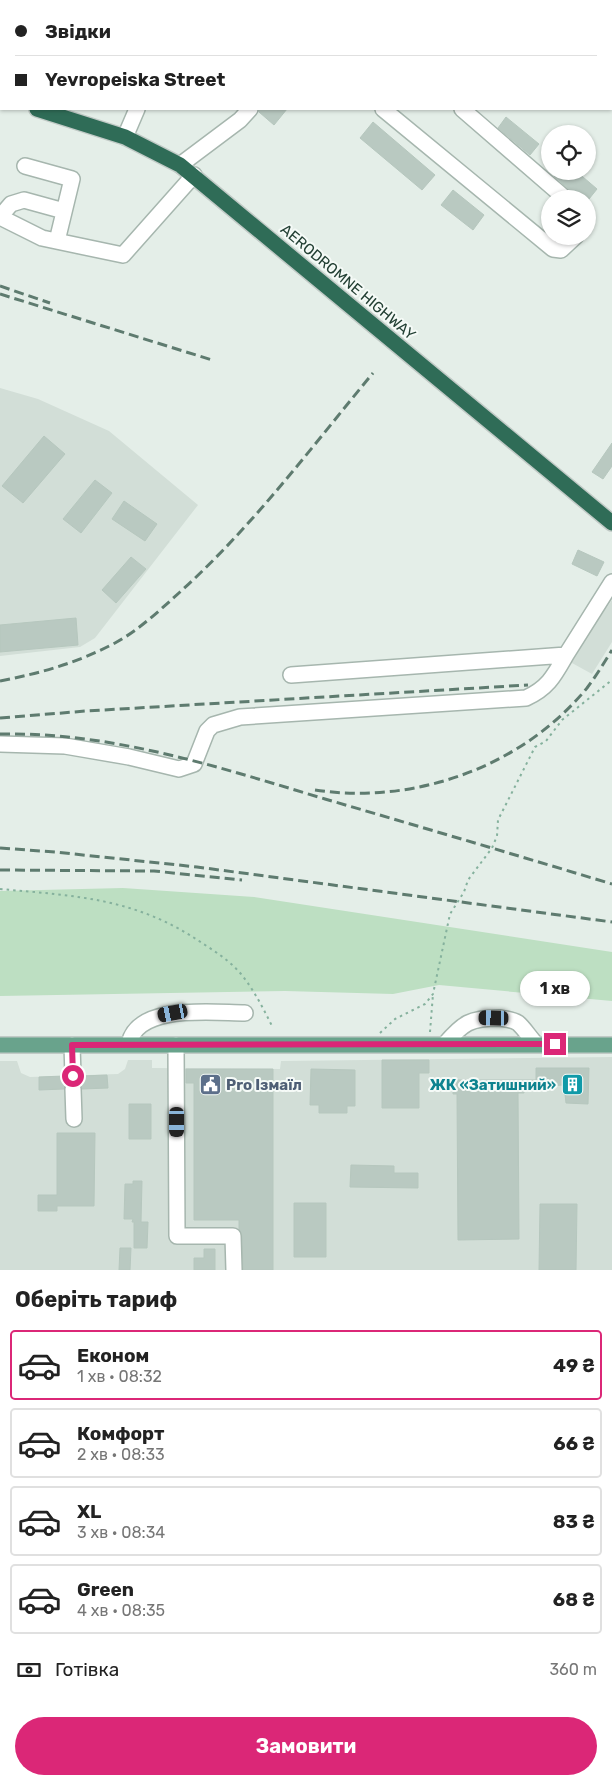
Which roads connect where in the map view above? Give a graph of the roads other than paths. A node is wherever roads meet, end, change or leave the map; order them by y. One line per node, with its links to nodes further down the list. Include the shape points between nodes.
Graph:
1 (40, 110): 6 (highway, AERODROMNE HIGHWAY)
2 (138, 110): 6 (street)
3 (249, 110): 7 (street)
4 (384, 110): 13 (street)
5 (463, 110): 10 (street)
6 (125, 137): 7 (highway, AERODROMNE HIGHWAY)
7 (180, 165): 9 (highway, AERODROMNE HIGHWAY)
8 (25, 166): 11 (street, via 72,179)
9 (194, 175): 14 (street, via 122,255); 17 (highway, AERODROMNE HIGHWAY)
10 (556, 190)
11 (64, 211): 12 (street, via 24,200 11,204); 14 (street)
12 (0, 217): 14 (street, via 42,238)
13 (541, 240)
14 (57, 241)
15 (547, 245): 16 (street, via 561,250)
16 (566, 245)
17 (612, 523)
18 (612, 582): 19 (street)
19 (566, 655): 20 (street); 21 (street, via 542,691 526,698 219,721 208,731 196,760 188,767 170,767 129,756 65,746)
20 (291, 675)
21 (0, 744)
22 (245, 1013): 23 (street, via 173,1013 159,1016 134,1033)
23 (129, 1044): 26 (main road); 27 (main road)
24 (445, 1044): 25 (main road); 25 (street, via 458,1029 479,1018 517,1022); 27 (main road)
25 (536, 1044): 28 (main road)
26 (72, 1045): 29 (main road); 30 (street)
27 (176, 1045): 31 (street, via 177,1236 233,1236)
28 (612, 1045)
29 (0, 1046)
30 (74, 1119)
31 (234, 1270)

